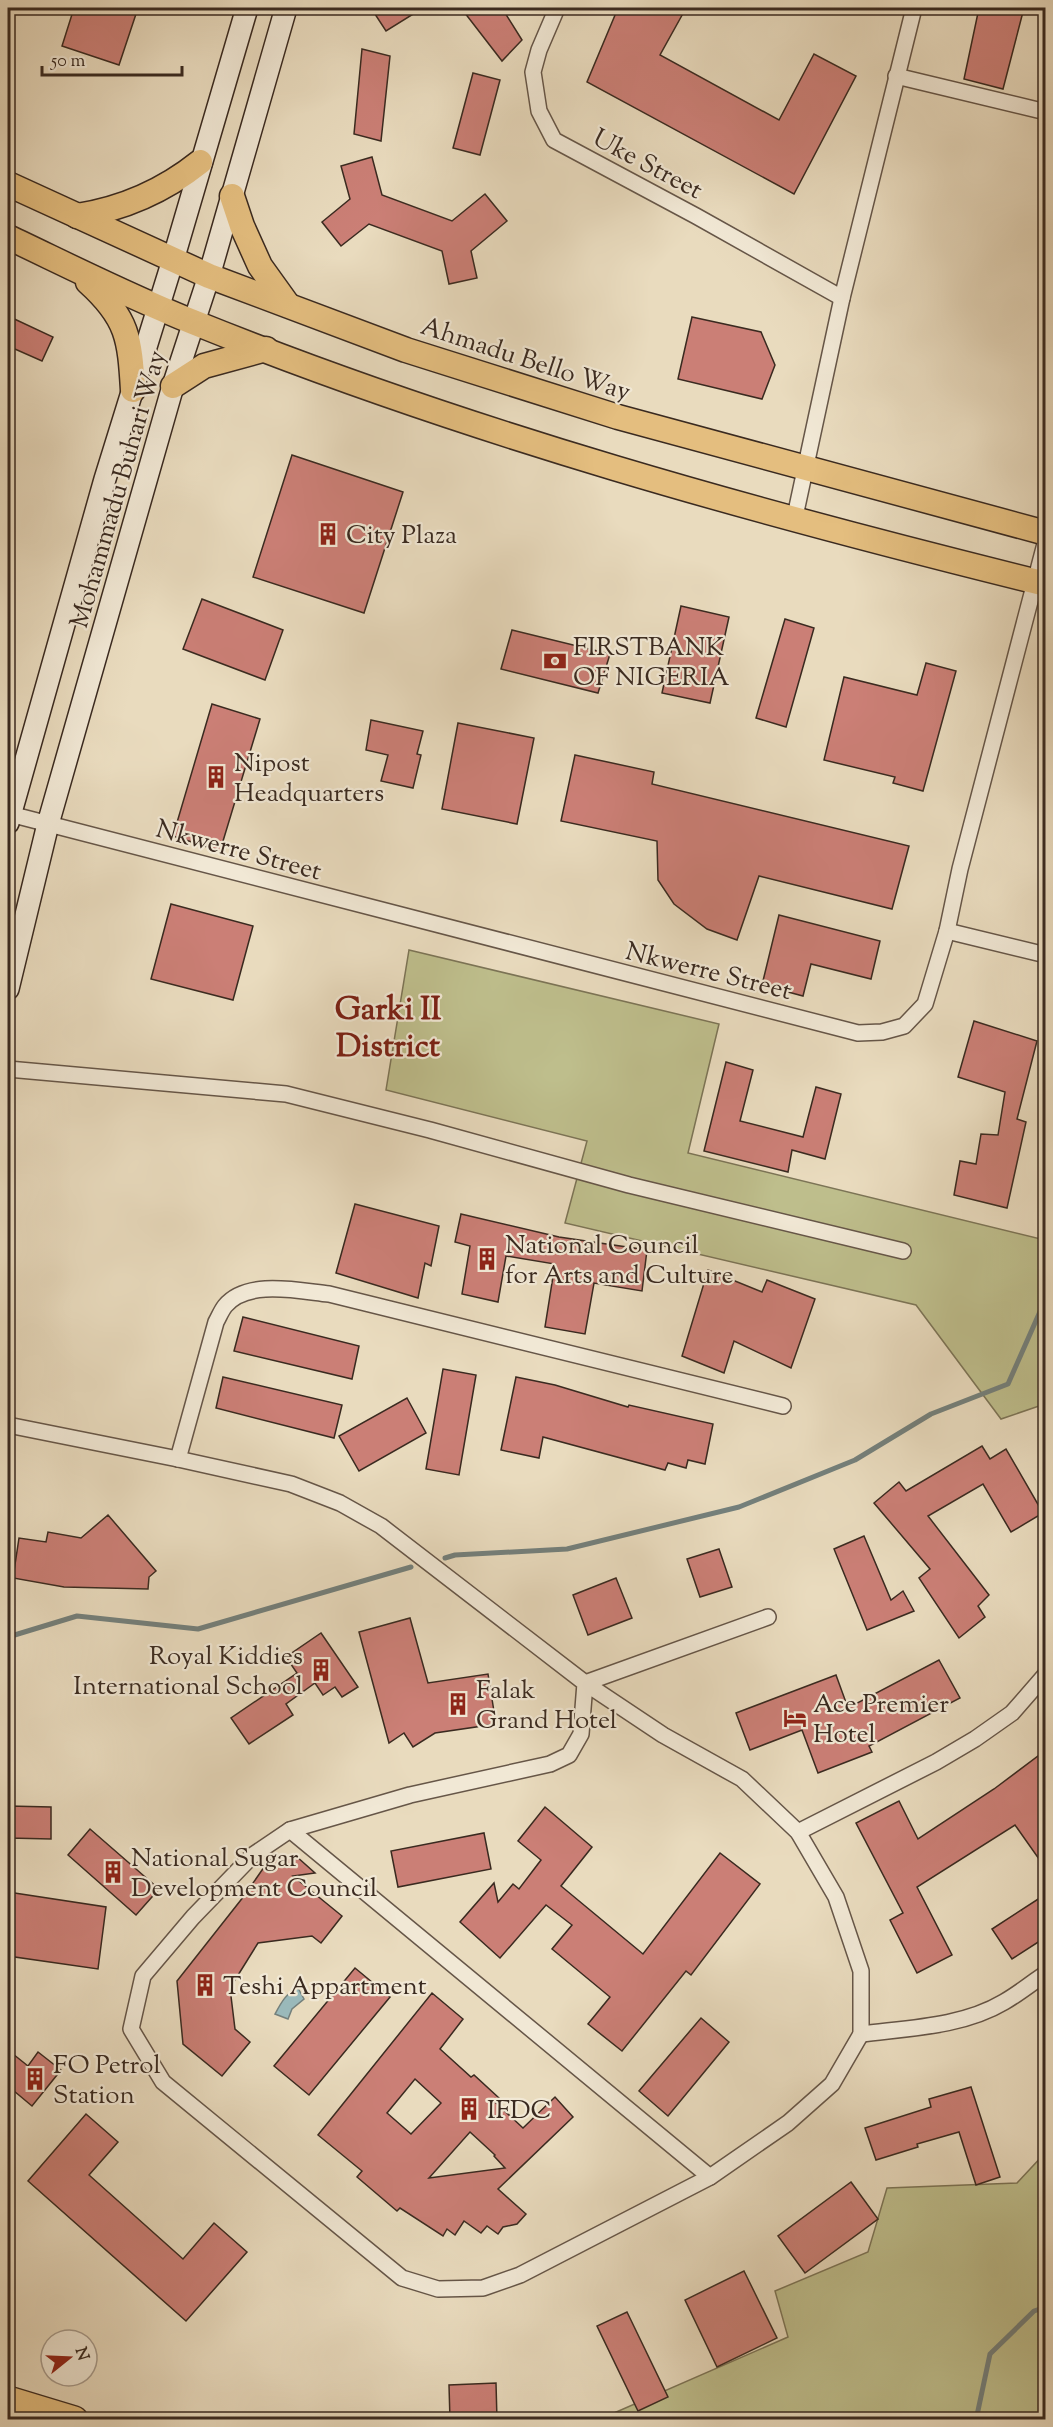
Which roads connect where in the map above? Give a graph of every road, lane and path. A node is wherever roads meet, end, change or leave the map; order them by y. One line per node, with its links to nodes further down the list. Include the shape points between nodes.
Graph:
1 (247, 8): 7 (main road, Mohammadu Buhari Way)
2 (286, 8): 9 (main road, Mohammadu Buhari Way)
3 (557, 8): 15 (street, Uke Street, via 533,72 539,111 554,140)
4 (914, 8): 5 (street)
5 (896, 76): 6 (street); 15 (street)
6 (1046, 112)
7 (200, 162): 10 (main road, via 170,184 131,202); 12 (main road, Mohammadu Buhari Way)
8 (8, 184): 10 (main road, Ahmadu Bello Way)
9 (232, 196): 14 (main road, Mohammadu Buhari Way); 16 (main road, via 260,266)
10 (77, 216): 12 (main road, Ahmadu Bello Way)
11 (8, 237): 13 (main road)
12 (173, 260): 14 (main road, Ahmadu Bello Way); 17 (main road, Mohammadu Buhari Way)
13 (65, 264): 17 (main road); 21 (main road, via 108,300 123,323 131,354)
14 (209, 276): 16 (main road, Ahmadu Bello Way); 18 (main road, Mohammadu Buhari Way)
15 (842, 298): 22 (street)
16 (288, 305): 22 (main road, Ahmadu Bello Way, via 406,350 595,410)
17 (159, 308): 18 (main road); 21 (main road, Mohammadu Buhari Way)
18 (195, 323): 19 (main road); 20 (main road, Mohammadu Buhari Way)
19 (266, 349): 20 (main road, via 204,366); 23 (main road, via 406,401)
20 (173, 386): 28 (main road, Mohammadu Buhari Way)
21 (133, 390): 27 (main road, Mohammadu Buhari Way)
22 (805, 469): 23 (street); 24 (main road, Ahmadu Bello Way)
23 (794, 521): 26 (main road)
24 (1046, 533)
25 (1046, 540): 26 (street, Nkwerre Street)
26 (1041, 582): 29 (street, Nkwerre Street, via 960,869)
27 (9, 818): 28 (street, Nkwerre Street)
28 (48, 824): 29 (street, Nkwerre Street, via 858,1033 904,1026 925,1004); 31 (main road, Mohammadu Buhari Way)
29 (947, 931): 30 (street)
30 (1046, 955)
31 (8, 989)
32 (8, 1069): 33 (street, via 286,1094 640,1188)
33 (903, 1251)
34 (783, 1406): 36 (street, via 329,1294 261,1288 226,1304 216,1322)
35 (8, 1425): 36 (street)
36 (178, 1459): 39 (street, via 291,1484 340,1503 381,1526)
37 (768, 1617): 39 (street)
38 (1046, 1674): 41 (street, via 1012,1713 975,1739)
39 (585, 1683): 40 (street, via 581,1734 569,1755 550,1764 410,1795); 41 (street, via 742,1779)
40 (290, 1830): 44 (street); 44 (street, via 253,1855 143,1976 131,2029 163,2082 219,2130 402,2278 438,2289 483,2288 520,2275)
41 (798, 1832): 43 (street, via 836,1897 861,1971)
42 (1046, 1973): 43 (street, via 1003,2003 975,2015 935,2025)
43 (861, 2034): 44 (street, via 832,2084 789,2123)
44 (710, 2177)
45 (8, 2400): 46 (highway)
46 (74, 2420)

